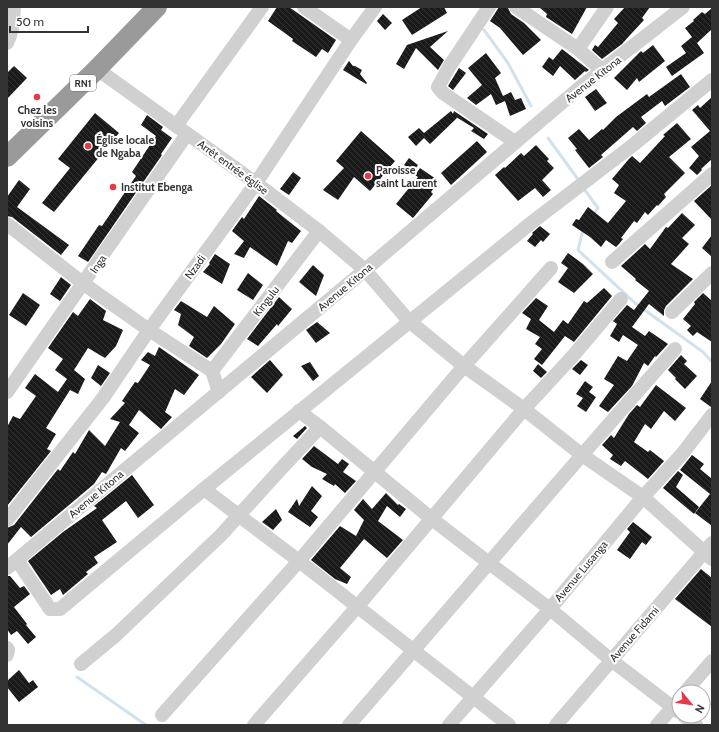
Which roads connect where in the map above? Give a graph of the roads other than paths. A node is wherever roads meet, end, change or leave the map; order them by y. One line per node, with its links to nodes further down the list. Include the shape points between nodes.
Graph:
1 (14, 7): 11 (street)
2 (157, 7): 13 (highway, RN1)
3 (262, 7): 16 (street, Inga)
4 (304, 7): 10 (street)
5 (375, 7): 10 (street, Nzadi)
6 (489, 7): 17 (street, via 438,87)
7 (516, 7): 12 (street)
8 (607, 7): 12 (street)
9 (683, 7): 14 (street, Avenue Kitona)
10 (351, 40): 20 (street, Nzadi)
11 (7, 43)
12 (578, 49): 14 (street)
13 (97, 69): 16 (street, Arrêt entrée église); 18 (highway, RN1)
14 (603, 71): 17 (street, Avenue Kitona)
15 (712, 80): 30 (street)
16 (182, 130): 20 (street, Arrêt entrée église); 27 (street, Inga)
17 (515, 142): 25 (street, Avenue Kitona)
18 (7, 157)
19 (712, 174): 23 (street)
20 (256, 183): 22 (street, Arrêt entrée église); 31 (street, Nzadi)
21 (8, 227): 27 (street)
22 (319, 231): 25 (street, Arrêt entrée église); 34 (street, Kingulu)
23 (612, 262)
24 (551, 268): 33 (street)
25 (365, 270): 30 (street, Arrêt entrée église); 36 (street, Avenue Kitona)
26 (712, 273): 29 (street)
27 (84, 284): 31 (street); 35 (street, Inga)
28 (621, 299): 37 (street)
29 (672, 312)
30 (409, 321): 33 (street, Arrêt entrée église); 38 (street)
31 (149, 330): 34 (street); 47 (street, Nzadi, via 103,398)
32 (675, 349): 41 (street)
33 (464, 366): 37 (street, Arrêt entrée église); 42 (street)
34 (212, 371): 36 (street)
35 (7, 392)
36 (219, 392): 51 (street, Avenue Kitona)
37 (524, 409): 41 (street, Arrêt entrée église); 46 (street)
38 (299, 411): 40 (street); 43 (street)
39 (712, 415): 44 (street, Avenue Lusanga, via 682,454)
40 (320, 427): 42 (street); 45 (street)
41 (582, 455): 44 (street, Arrêt entrée église); 50 (street)
42 (374, 472): 46 (street); 49 (street)
43 (204, 489): 45 (street); 51 (street, via 60,609 50,609)
44 (643, 497): 48 (street, Arrêt entrée église); 53 (street, Avenue Lusanga)
45 (238, 515): 49 (street); 59 (street, via 170,584)
46 (432, 519): 50 (street); 52 (street)
47 (7, 520)
48 (709, 552): 57 (street, Avenue Fidami)
49 (299, 561): 52 (street); 64 (street)
50 (489, 563): 53 (street); 55 (street)
51 (12, 564)
52 (357, 607): 55 (street); 65 (street)
53 (550, 609): 57 (street); 61 (street, Avenue Lusanga)
54 (7, 648): 56 (street)
55 (413, 651): 61 (street); 66 (street)
56 (7, 654)
57 (611, 660): 62 (street); 69 (street, Avenue Fidami)
58 (712, 661): 60 (street)
59 (81, 664)
60 (692, 684)
61 (474, 696): 67 (street, Avenue Lusanga); 68 (street)
62 (671, 702)
63 (671, 712): 70 (street)
64 (162, 715)
65 (254, 725)
66 (349, 725)
67 (449, 725)
68 (510, 725)
69 (556, 725)
70 (657, 725)

